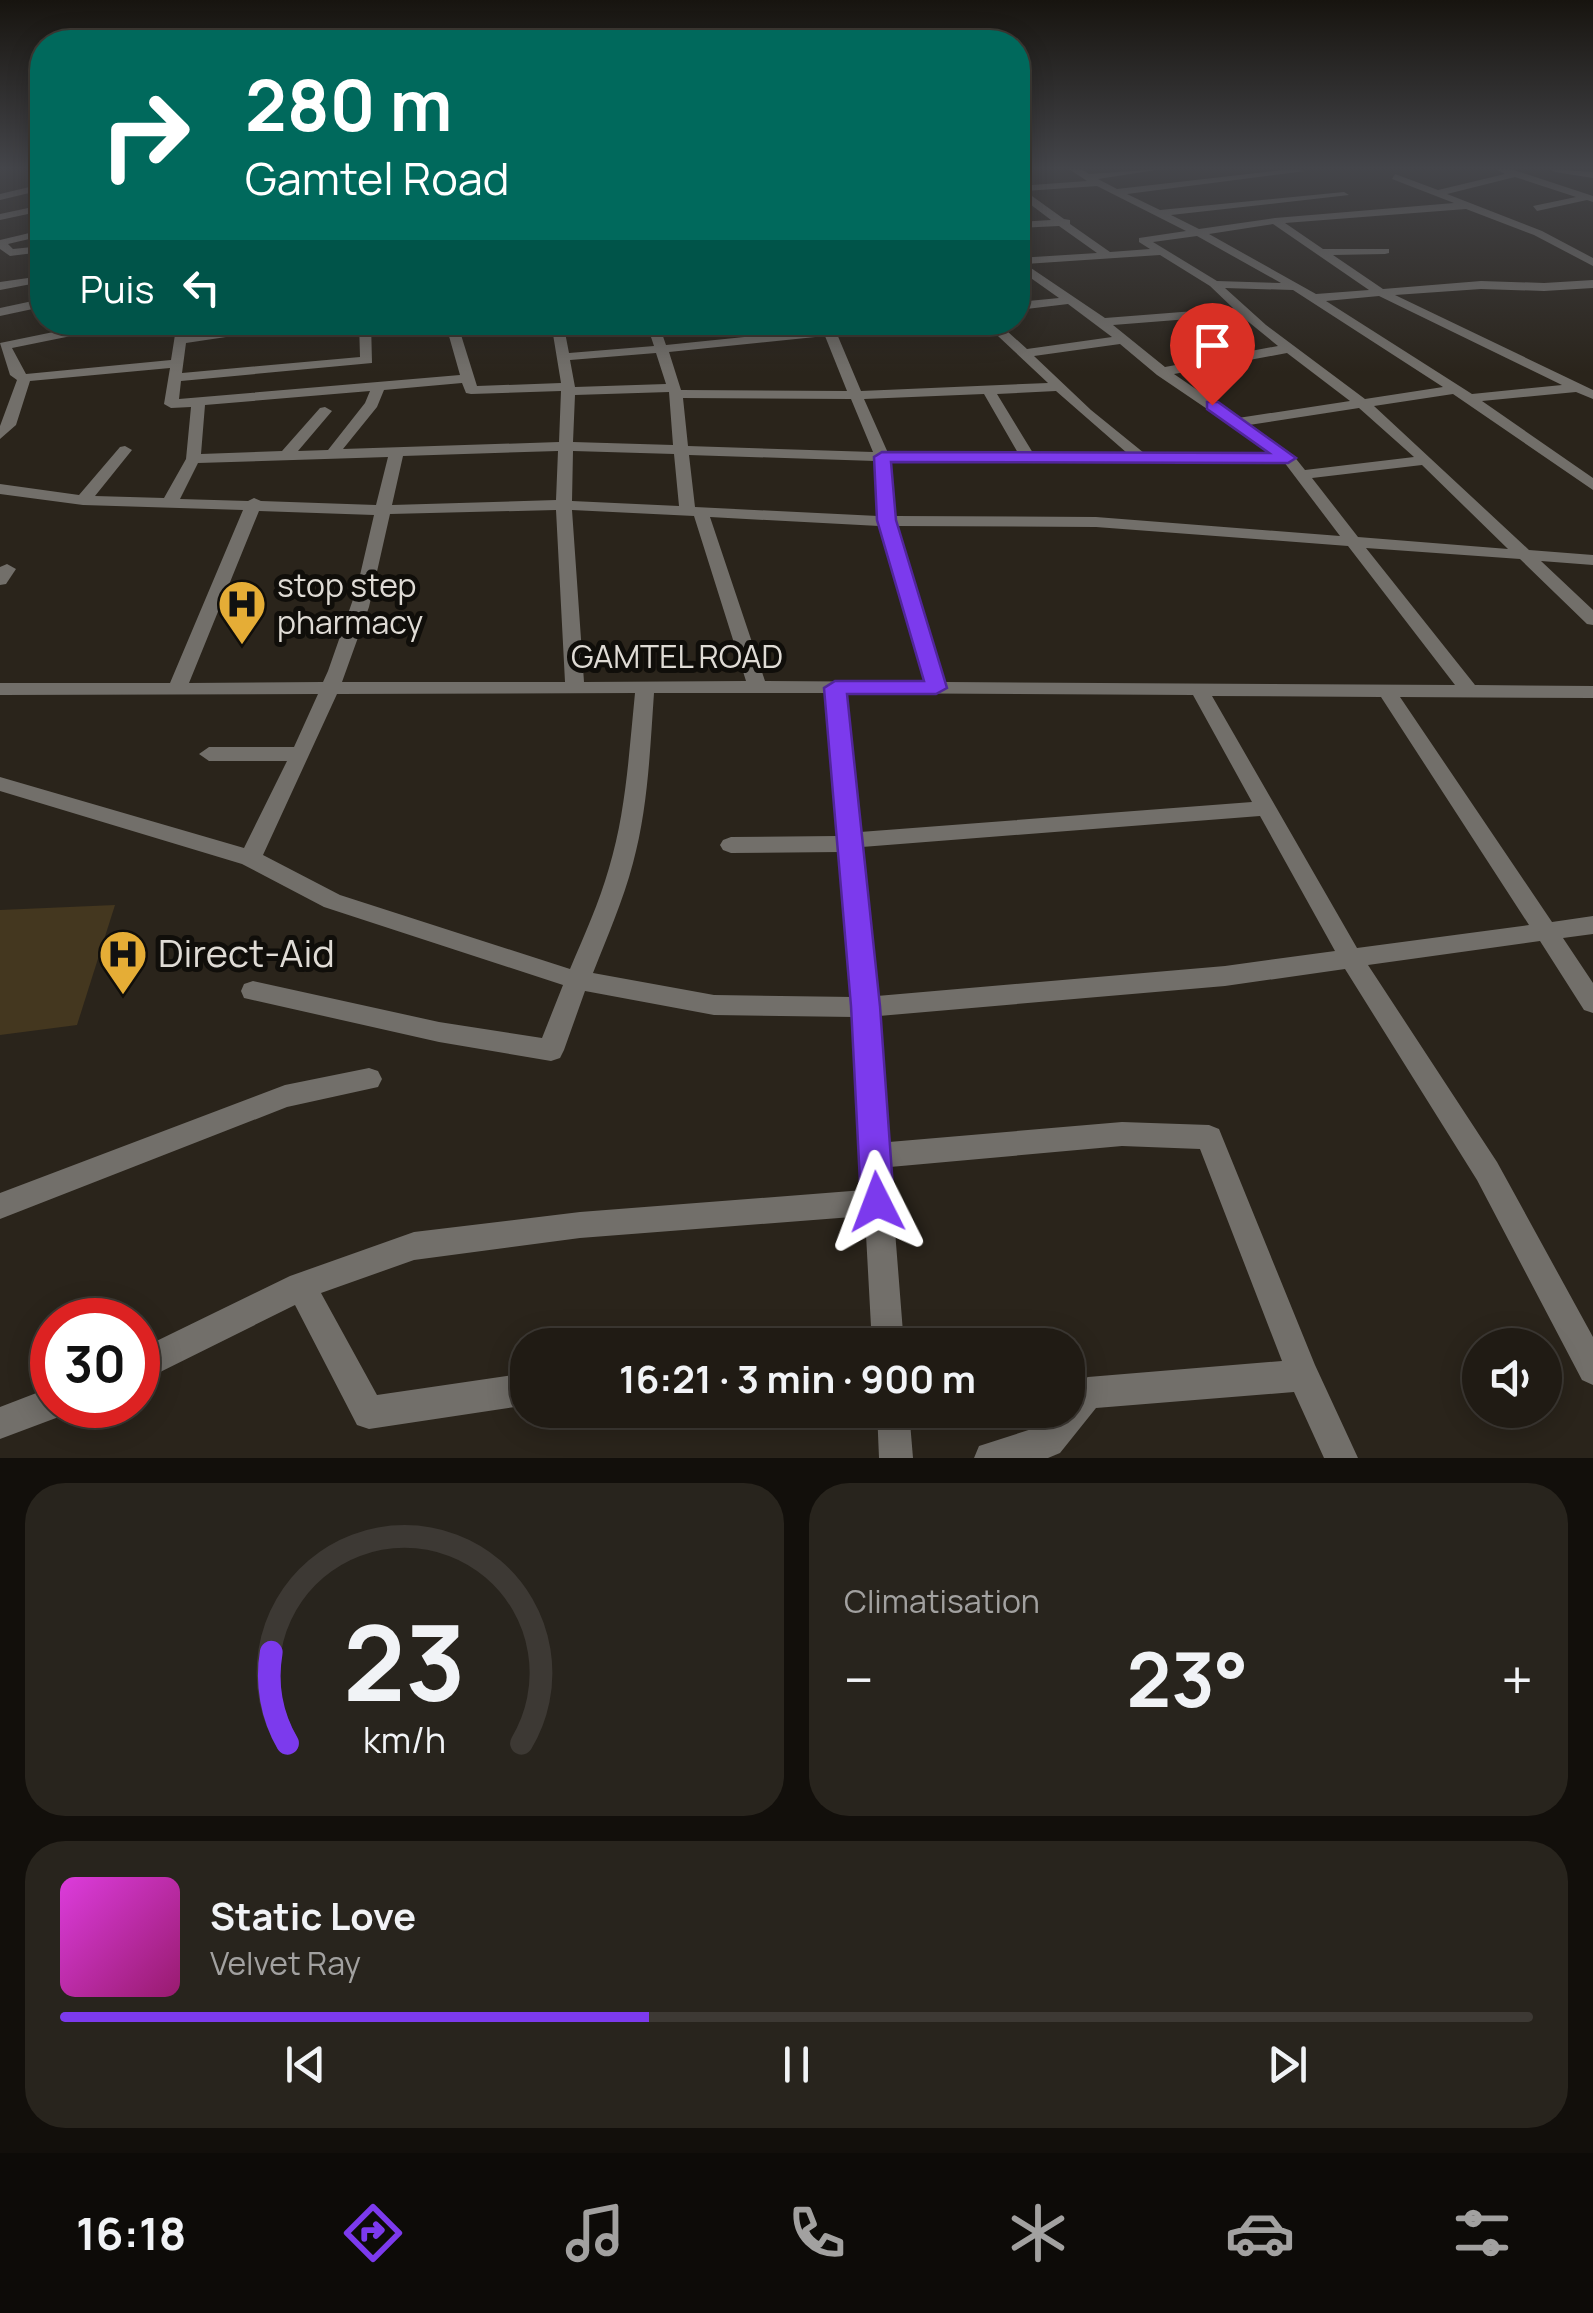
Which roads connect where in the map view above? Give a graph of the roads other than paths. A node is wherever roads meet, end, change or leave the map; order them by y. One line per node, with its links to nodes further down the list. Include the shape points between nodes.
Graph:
1 (1085, 237): 11 (street)
2 (1150, 237): 9 (street, via 1144,238)
3 (1206, 237): 19 (street)
4 (1299, 237): 10 (street)
5 (1547, 237): 13 (street)
6 (0, 243): 7 (street, via 10,253)
7 (30, 250)
8 (1385, 251): 10 (street)
9 (1160, 252): 11 (street); 16 (street)
10 (1322, 252): 20 (street)
11 (1108, 255): 12 (street)
12 (1030, 262)
13 (1593, 263)
14 (1030, 271): 22 (street)
15 (30, 281): 18 (street)
16 (1214, 284): 19 (street); 25 (street)
17 (1593, 284): 20 (street)
18 (0, 286)
19 (1295, 287): 21 (street)
20 (1382, 293): 21 (street); 51 (street)
21 (1313, 298): 55 (street)
22 (1071, 300): 23 (street); 27 (street)
23 (1030, 305)
24 (30, 306): 26 (street)
25 (1242, 311): 27 (street); 41 (street)
26 (0, 312)
27 (1102, 322): 38 (street)
28 (57, 335): 40 (street)
29 (181, 335): 39 (street)
30 (217, 335): 39 (street)
31 (365, 335): 45 (street, via 366,360)
32 (454, 335): 48 (street)
33 (560, 335): 44 (street)
34 (656, 335): 42 (street)
35 (775, 335): 42 (street)
36 (832, 335): 56 (street)
37 (1005, 335): 43 (street)
38 (1124, 339): 43 (street); 46 (street)
39 (180, 340): 45 (street)
40 (2, 346): 47 (street)
41 (1291, 348): 46 (street); 59 (street)
42 (660, 350): 44 (street); 54 (street)
43 (1026, 353): 50 (street)
44 (564, 356): 52 (street)
45 (176, 371): 47 (street); 58 (street, via 171,404)
46 (1162, 372): 61 (street)
47 (24, 378): 62 (street)
48 (466, 379): 49 (street); 52 (street, via 471,390)
49 (380, 384): 58 (street); 67 (street)
50 (1061, 387): 53 (street); 72 (street)
51 (1586, 387): 55 (street); 57 (street)
52 (568, 389): 54 (street); 63 (street)
53 (989, 390): 56 (street); 71 (street)
54 (674, 391): 56 (street); 64 (street)
55 (1463, 393): 59 (street); 76 (street)
56 (859, 395): 69 (street)
57 (1593, 395)
58 (198, 402): 70 (street)
59 (1361, 403): 61 (street); 74 (street)
60 (326, 411): 68 (street)
61 (1238, 422): 73 (street)
62 (0, 435)
63 (568, 446): 64 (street); 66 (street); 81 (street)
64 (684, 448): 69 (street); 83 (street)
65 (124, 450): 78 (street)
66 (396, 450): 67 (street); 82 (street)
67 (332, 454): 68 (street)
68 (287, 456): 70 (street)
69 (882, 457): 71 (street); 84 (street)
70 (192, 458): 79 (street)
71 (1029, 458): 72 (street)
72 (1140, 458): 73 (street)
73 (1288, 458): 75 (street)
74 (1427, 460): 75 (street); 86 (street)
75 (1303, 475): 85 (street)
76 (1593, 485)
77 (0, 489): 78 (street)
78 (83, 500): 79 (street)
79 (170, 502): 80 (street)
80 (254, 503): 82 (street); 95 (street)
81 (564, 504): 82 (street); 83 (street); 89 (street)
82 (380, 510): 96 (street, via 361,604)
83 (694, 512): 84 (street); 91 (street)
84 (886, 520): 85 (street, via 1096,522); 93 (street)
85 (1356, 544): 86 (street); 99 (street)
86 (1524, 554): 87 (street); 88 (street)
87 (1593, 560)
88 (1593, 620)
89 (575, 687): 90 (street, GAMTEL ROAD); 96 (street, GAMTEL ROAD)
90 (645, 687): 91 (street, GAMTEL ROAD); 111 (street, via 630,833)
91 (757, 687): 92 (street, GAMTEL ROAD)
92 (835, 688): 93 (street, GAMTEL ROAD); 105 (street)
93 (936, 688): 97 (street, GAMTEL ROAD)
94 (0, 689): 95 (street, GAMTEL ROAD)
95 (177, 689): 96 (street, GAMTEL ROAD)
96 (330, 689): 102 (street)
97 (1199, 689): 98 (street, GAMTEL ROAD); 104 (street)
98 (1386, 690): 99 (street, GAMTEL ROAD); 109 (street)
99 (1470, 690): 100 (street, GAMTEL ROAD)
100 (1593, 692)
101 (209, 754): 102 (street)
102 (300, 754): 107 (street)
103 (0, 784): 107 (street)
104 (1265, 808): 105 (street); 110 (street)
105 (850, 842): 106 (street); 114 (street)
106 (731, 846)
107 (250, 858): 111 (street, via 332,901)
108 (1593, 926): 109 (street)
109 (1545, 931): 110 (street); 113 (street)
110 (1350, 958): 114 (street, via 1225,976); 122 (street, via 1487,1171)
111 (576, 980): 112 (street, via 552,1050 488,1044); 114 (street, via 714,1006)
112 (253, 991)
113 (1593, 1003)
114 (866, 1006): 116 (street)
115 (368, 1079): 118 (street, via 285,1096)
116 (874, 1156): 117 (street); 123 (street, via 1122,1134 1209,1137)
117 (877, 1202): 119 (street, via 580,1225 414,1246); 120 (street)
118 (0, 1206)
119 (301, 1286): 121 (street); 124 (street, via 369,1413)
120 (887, 1328)
121 (160, 1356)
122 (1593, 1369)
123 (1303, 1375): 129 (street, via 1088,1393 1048,1441); 130 (street)
124 (510, 1392)
125 (30, 1411): 126 (street)
126 (0, 1423)
127 (894, 1428): 128 (street)
128 (896, 1458)
129 (991, 1458)
130 (1341, 1458)

